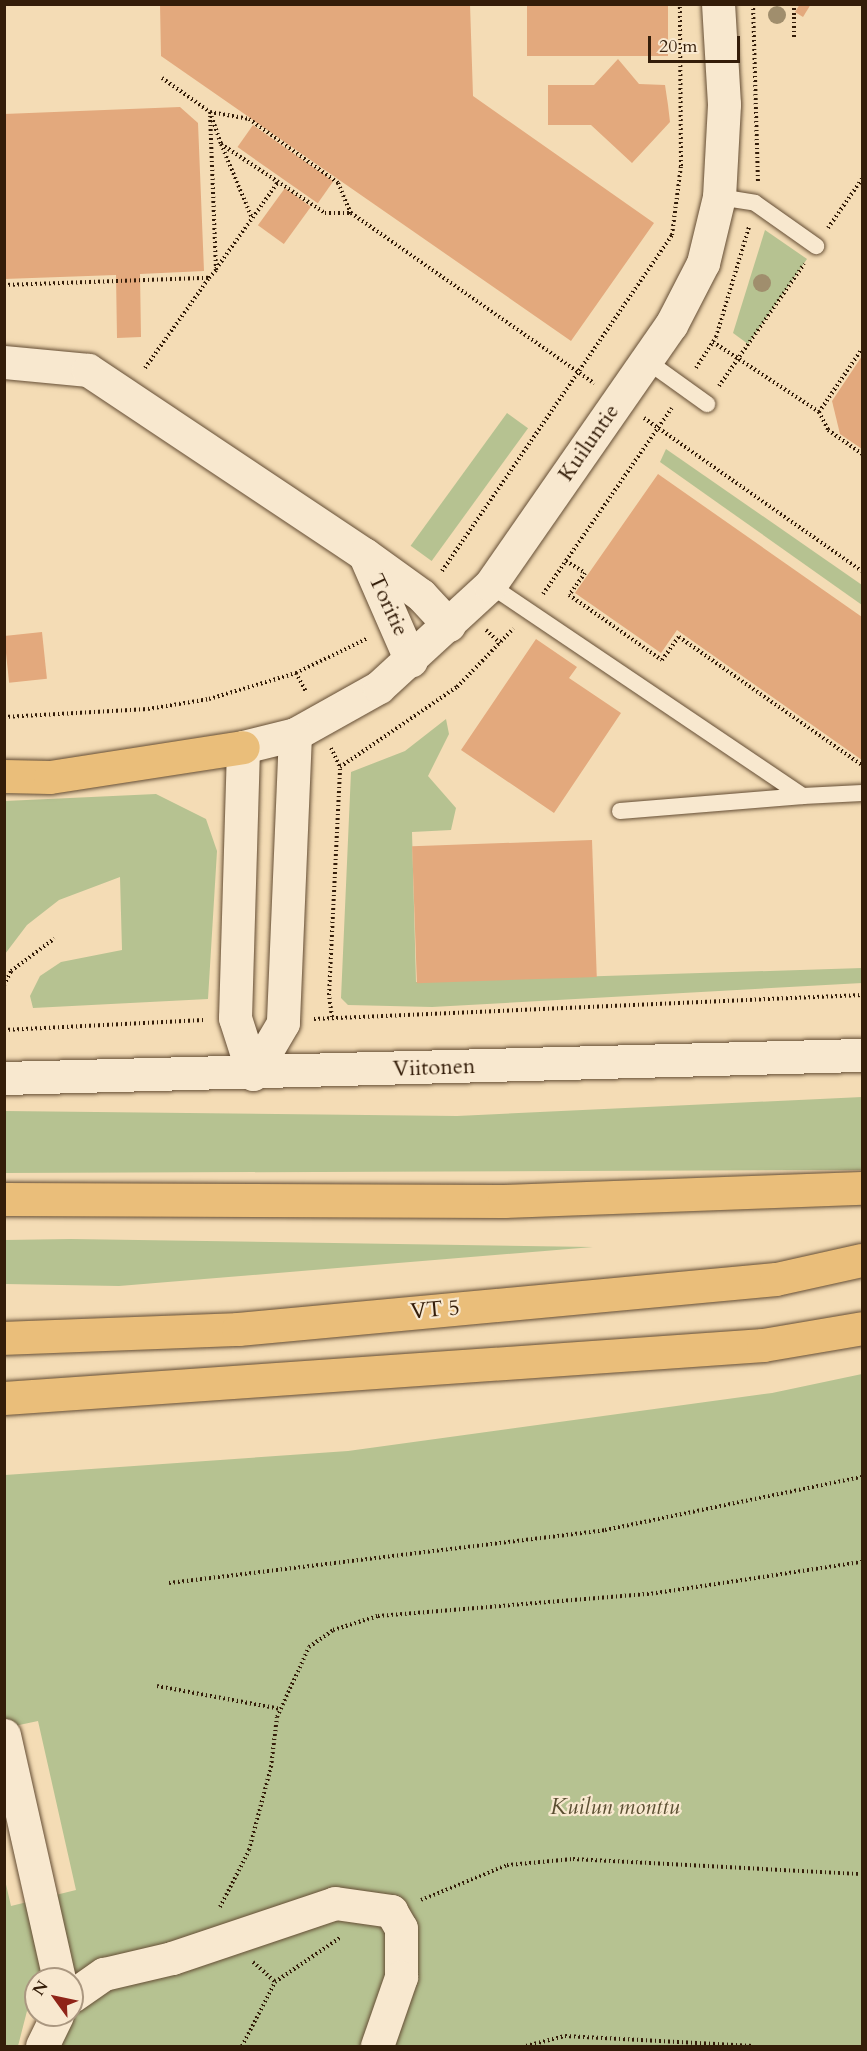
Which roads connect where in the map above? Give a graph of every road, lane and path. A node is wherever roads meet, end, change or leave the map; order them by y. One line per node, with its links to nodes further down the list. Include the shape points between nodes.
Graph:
1 (680, 4): 23 (path, via 681,166 672,235)
2 (718, 4): 10 (street, Kuiluntie, via 723,104)
3 (794, 4): 4 (path)
4 (794, 37)
5 (162, 78): 6 (path)
6 (210, 112): 7 (path); 11 (path, via 249,119 338,183); 14 (path)
7 (221, 144): 9 (path); 12 (path)
8 (862, 179): 13 (path)
9 (279, 182): 11 (path, via 325,213); 12 (path)
10 (719, 197): 13 (lane, via 755,203); 20 (street, Kuiluntie, via 703,263)
11 (351, 213): 23 (path)
12 (252, 218): 14 (path)
13 (816, 246): 19 (path)
14 (216, 270): 15 (path)
15 (209, 278): 16 (path); 22 (path)
16 (4, 285)
17 (712, 342): 19 (path)
18 (862, 350): 26 (path)
19 (738, 359): 25 (path); 26 (path)
20 (647, 361): 24 (street, Kuiluntie); 25 (lane)
21 (4, 362): 28 (street, via 88,370)
22 (145, 368)
23 (580, 373): 24 (path); 32 (path)
24 (619, 400): 30 (path); 31 (street, Kuiluntie)
25 (707, 404)
26 (819, 412): 27 (path, via 828,430)
27 (862, 454)
28 (364, 554): 32 (street, Toritie); 33 (street, Toritie)
29 (566, 561): 39 (path, via 585,573 569,595 662,660 679,637)
30 (862, 571)
31 (490, 585): 34 (street, Kuiluntie); 42 (lane)
32 (421, 595): 34 (street, Toritie)
33 (397, 620): 35 (street, Toritie); 36 (path, via 296,674 209,699 148,709)
34 (449, 626): 35 (street, Kuiluntie)
35 (411, 661): 37 (street, Kuiluntie, via 321,723)
36 (4, 717)
37 (295, 734): 38 (street, Kuiluntie); 48 (street)
38 (243, 747): 40 (main road, via 50,777); 47 (street)
39 (862, 765)
40 (4, 776)
41 (862, 793): 42 (lane)
42 (803, 796): 43 (lane)
43 (620, 811)
44 (54, 939): 45 (path, via 11,971)
45 (4, 985)
46 (862, 995): 48 (path)
47 (235, 1018): 49 (path); 51 (street)
48 (283, 1023): 51 (street)
49 (4, 1030)
50 (862, 1055): 51 (street, Viitonen)
51 (253, 1074): 52 (street, Viitonen)
52 (4, 1078)
53 (862, 1188): 54 (main road, via 504,1201)
54 (4, 1199)
55 (862, 1260): 57 (main road, VT 5, via 776,1279 249,1328)
56 (862, 1328): 58 (main road, via 763,1345)
57 (4, 1338)
58 (4, 1398)
59 (862, 1477): 61 (path, via 605,1530)
60 (862, 1562): 63 (path, via 656,1593 378,1616 333,1630 309,1647)
61 (169, 1584)
62 (157, 1686): 63 (path)
63 (281, 1709): 65 (path)
64 (4, 1735): 69 (street)
65 (249, 1851)
66 (862, 1875): 67 (path, via 573,1858 507,1865)
67 (391, 1911): 70 (street, via 335,1903 172,1958 104,1974); 74 (street, via 401,1928 401,1977)
68 (348, 1932): 73 (path, via 275,1982)
69 (56, 1967)
70 (84, 1988)
71 (51, 2027): 72 (street)
72 (42, 2046)
73 (242, 2046)
74 (377, 2046)
75 (526, 2046): 76 (path, via 565,2036)
76 (754, 2046)

